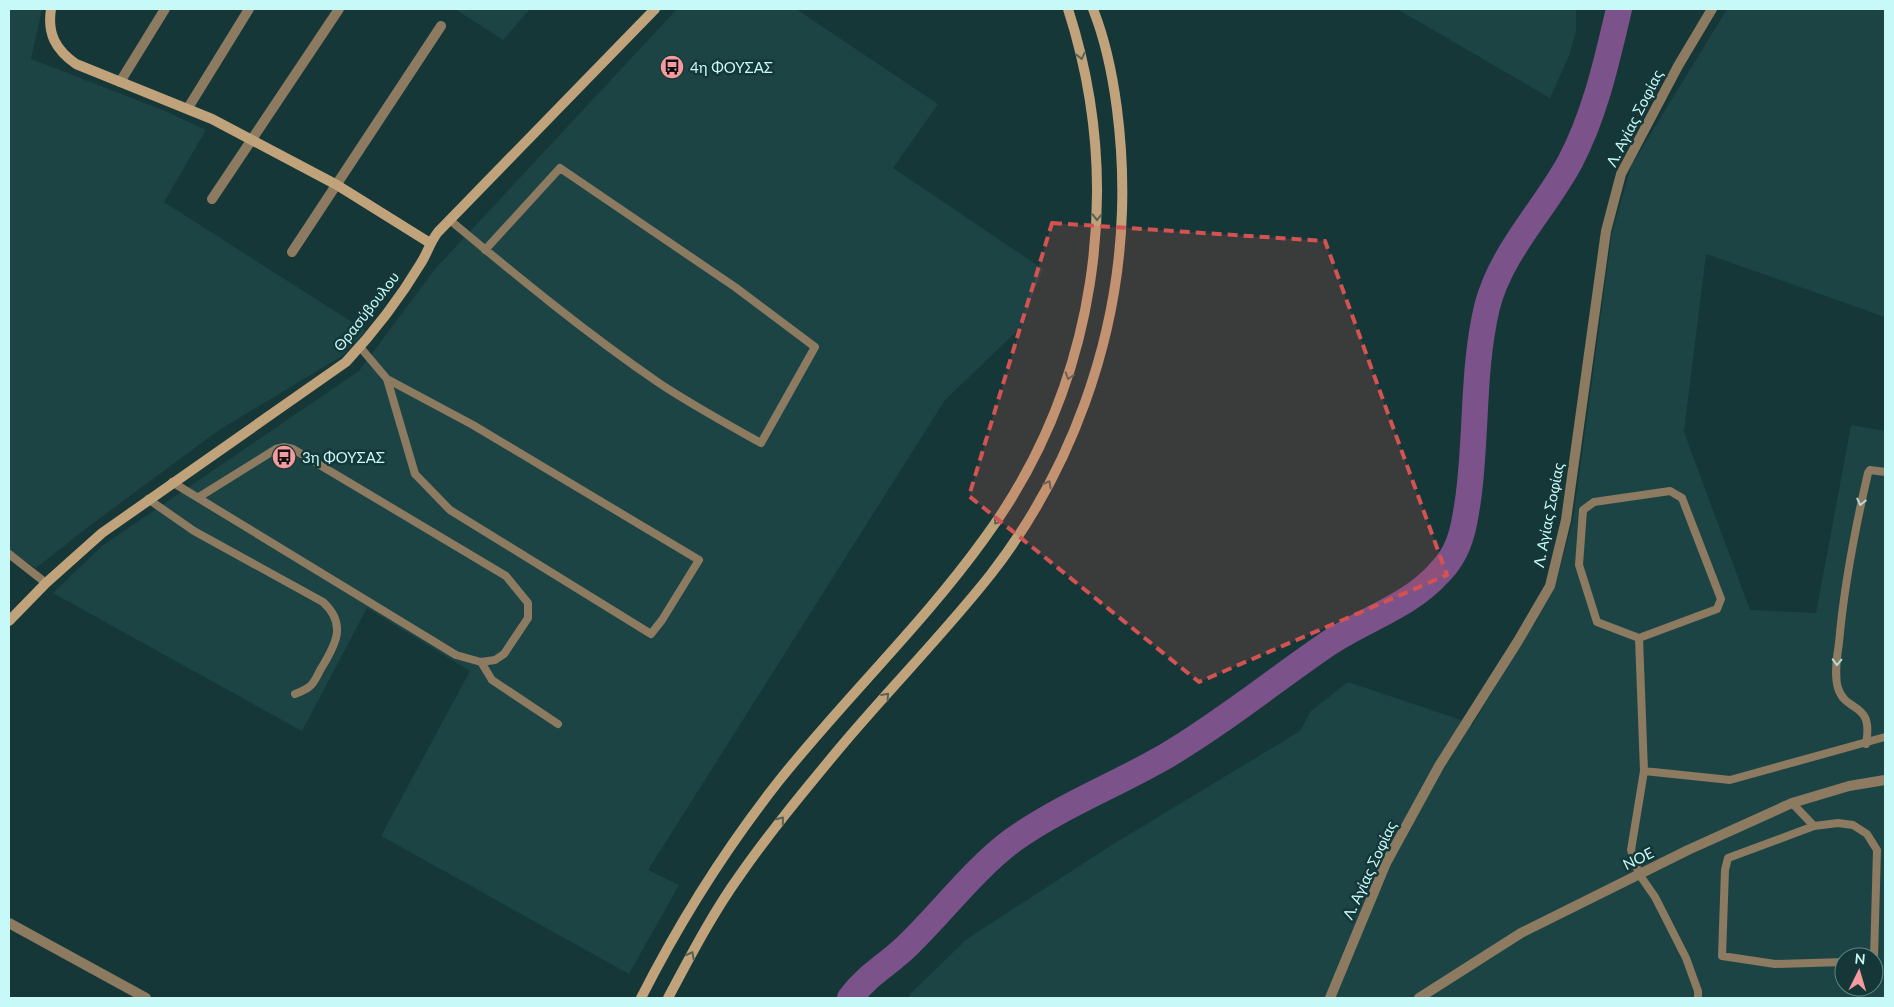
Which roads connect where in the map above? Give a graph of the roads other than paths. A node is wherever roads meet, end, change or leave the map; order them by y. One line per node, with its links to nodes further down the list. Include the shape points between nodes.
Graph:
1 (52, 9): 10 (street, via 50,31 66,57)
2 (166, 9): 10 (street)
3 (249, 9): 11 (street)
4 (339, 9): 12 (street)
5 (655, 9): 15 (street, Θρασύβουλου)
6 (1068, 9): 43 (street, one-way to 43, via 1090,93 1098,172 1097,227 1091,287 1077,350 1044,440 1017,491 959,573 785,774 729,848 693,901)
7 (1093, 9): 44 (street, one-way to 7, via 699,940 776,826 991,574 1030,516 1070,440 1104,344 1121,245 1123,187 1119,133 1110,74)
8 (1712, 9): 45 (street, Λ. Αγίας Σοφίας, via 1621,174 1606,231 1566,520 1550,586 1439,766 1386,863)
9 (441, 26): 13 (street)
10 (120, 82): 11 (street)
11 (188, 108): 12 (street)
12 (252, 140): 13 (street); 14 (street)
13 (337, 185): 16 (street); 18 (street)
14 (212, 199)
15 (451, 221): 16 (street, Θρασύβουλου); 17 (lane)
16 (430, 243): 19 (street, Θρασύβουλου, via 422,261)
17 (485, 250): 17 (lane, via 659,383 761,443 815,347 736,286 560,168)
18 (292, 252)
19 (360, 347): 20 (lane); 22 (street, Θρασύβουλου, via 346,362)
20 (386, 379): 20 (lane, via 473,424 699,560 651,634 450,510 415,474)
21 (1885, 472): 33 (lane, one-way to 33, via 1876,469 1868,473 1852,546 1837,662 1838,688 1846,700 1863,712 1869,728)
22 (172, 482): 23 (lane); 24 (street, Θρασύβουλου)
23 (199, 497): 29 (lane, via 456,655); 29 (lane, via 276,449 284,446 293,449 506,576 528,603 528,618 504,654 495,660)
24 (148, 499): 26 (street, Θρασύβουλου, via 102,533); 30 (lane, via 194,531 332,610 338,632 334,648 310,686)
25 (9, 554): 26 (lane)
26 (46, 583): 27 (street, Θρασύβουλου)
27 (9, 621)
28 (1639, 638): 28 (lane, via 1717,609 1720,605 1682,498 1670,491 1594,502 1583,510 1579,565 1597,622); 34 (lane)
29 (481, 662): 31 (lane, via 492,680)
30 (295, 694)
31 (558, 724)
32 (1885, 737): 33 (lane)
33 (1866, 744): 34 (lane, via 1730,780)
34 (1644, 771): 38 (lane, via 1631,850)
35 (1885, 780): 36 (street, NOE, via 1848,786)
36 (1792, 803): 37 (lane); 38 (street, NOE)
37 (1814, 826): 40 (lane, via 1838,823 1853,826 1867,834 1877,850); 41 (lane, via 1728,858 1722,956 1775,964)
38 (1639, 874): 46 (street, NOE, via 1521,933); 47 (lane, via 1655,897 1686,958)
39 (9, 923): 42 (street)
40 (1874, 947)
41 (1834, 962)
42 (146, 998)
43 (641, 998)
44 (668, 998)
45 (1330, 998)
46 (1419, 998)
47 (1698, 998)

